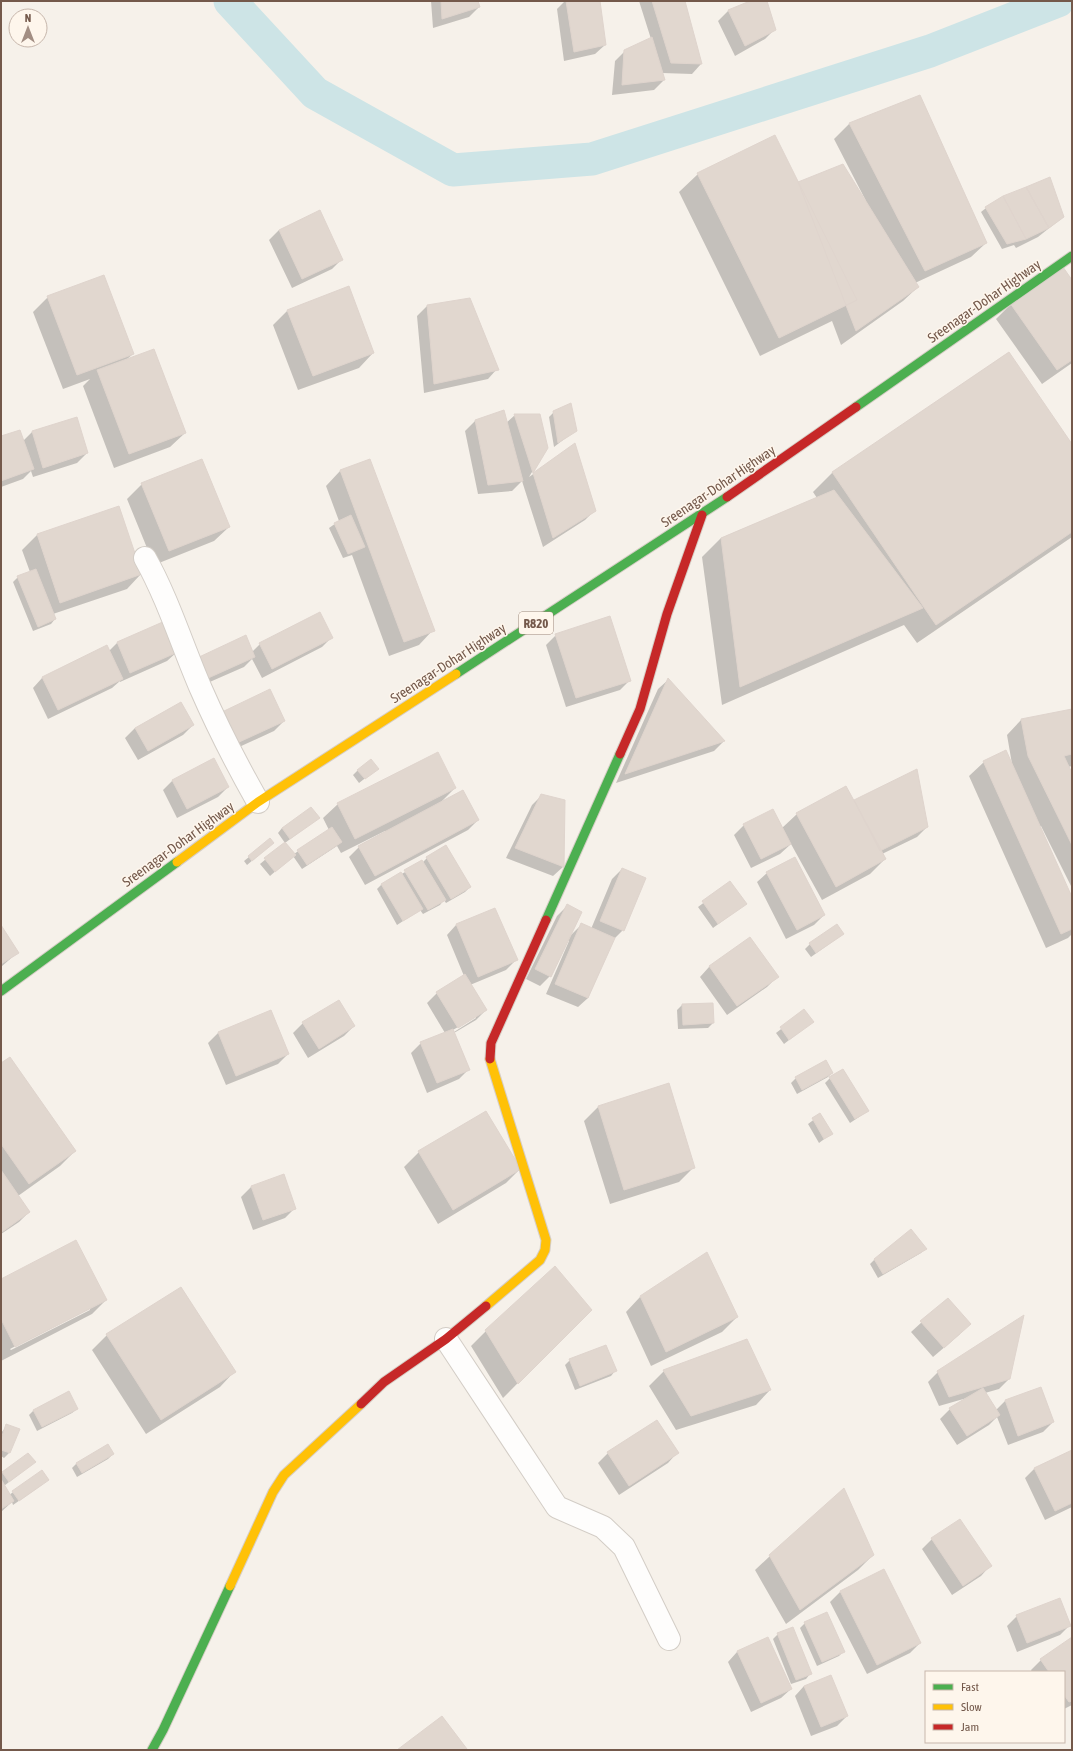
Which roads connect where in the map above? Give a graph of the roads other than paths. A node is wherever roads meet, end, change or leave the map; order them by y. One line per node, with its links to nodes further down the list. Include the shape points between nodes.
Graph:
1 (1072, 256): 2 (street, Sreenagar-Dohar Highway / R820)
2 (702, 515): 4 (street, Sreenagar-Dohar Highway / R820); 6 (street, via 666,614 640,709 491,1043 489,1056 493,1073 546,1240 545,1250 540,1260)
3 (145, 558): 4 (street, via 157,579 201,689)
4 (258, 802): 5 (street, Sreenagar-Dohar Highway / R820)
5 (1, 991)
6 (446, 1339): 7 (street, via 557,1507 603,1527 624,1547); 8 (street, via 384,1382 284,1475 273,1492 167,1723)
7 (669, 1639)
8 (152, 1750)

